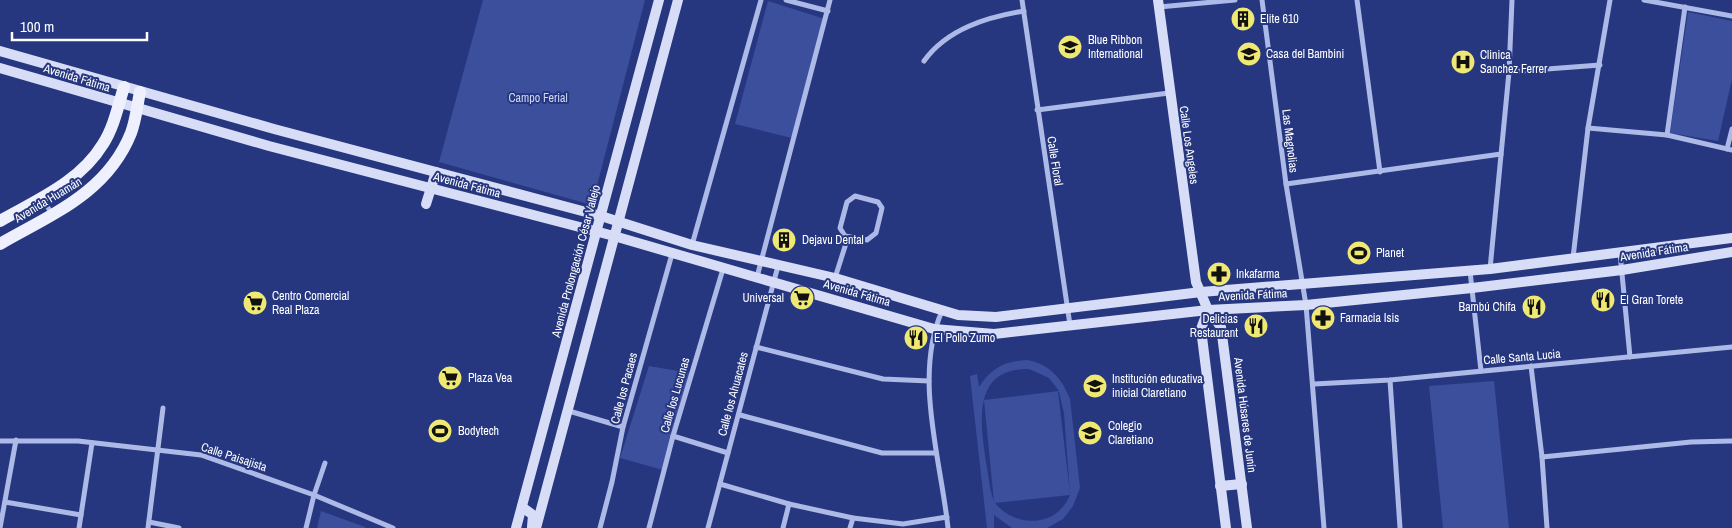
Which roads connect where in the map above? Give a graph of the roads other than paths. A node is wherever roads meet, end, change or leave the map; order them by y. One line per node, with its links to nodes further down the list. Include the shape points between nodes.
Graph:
1 (659, 0): 45 (main road, Avenida Prolongación César Vallejo)
2 (678, 0): 47 (main road)
3 (761, 0): 53 (street)
4 (786, 0): 15 (street)
5 (830, 0): 15 (street)
6 (1022, 0): 16 (street, Calle Floral)
7 (1235, 0): 13 (street)
8 (1262, 0): 40 (street, Las Magnolias)
9 (1357, 0): 39 (street)
10 (1512, 0): 23 (street)
11 (1610, 0): 21 (street)
12 (1644, 0): 14 (street)
13 (1159, 4): 27 (main road, Calle Los Angeles)
14 (1685, 8): 17 (street); 34 (street)
15 (828, 10): 58 (street)
16 (1024, 11): 20 (street, via 990,18 947,37); 30 (street, Calle Floral)
17 (1732, 16)
18 (0, 52): 19 (main road, Avenida Fátima)
19 (35, 61): 24 (main road); 25 (main road, Avenida Fátima)
20 (924, 61)
21 (1600, 65): 23 (street); 31 (street)
22 (0, 68): 24 (main road, Avenida Fátima)
23 (1509, 72): 37 (street)
24 (30, 77): 28 (main road, Avenida Fátima)
25 (124, 87): 26 (main road, Avenida Fátima); 28 (main road, Avenida Huamán)
26 (140, 92): 29 (main road, Avenida Huamán); 32 (main road, Avenida Fátima)
27 (1169, 93): 30 (street); 71 (main road, Calle Los Angeles, via 1196,282)
28 (119, 104): 29 (main road, Avenida Fátima); 42 (main road, Avenida Huamán, via 104,144 90,162 76,176)
29 (137, 109): 35 (main road, Avenida Fátima); 44 (main road, Avenida Huamán, via 132,132 107,175 90,191)
30 (1037, 110): 73 (street, Calle Floral)
31 (1588, 128): 34 (street); 57 (street)
32 (274, 129): 35 (main road); 38 (main road, Avenida Fátima)
33 (1732, 129): 36 (street)
34 (1668, 135): 36 (street)
35 (269, 146): 41 (main road, Avenida Fátima)
36 (1730, 150)
37 (1501, 154): 39 (street); 61 (street)
38 (436, 172): 41 (main road); 45 (main road, Avenida Fátima)
39 (1380, 172): 40 (street)
40 (1286, 184): 68 (street, Las Magnolias)
41 (431, 188): 43 (main road); 48 (main road, Avenida Fátima)
42 (41, 197): 44 (street); 46 (main road, Avenida Huamán)
43 (426, 204)
44 (52, 215): 52 (main road, Avenida Huamán)
45 (601, 216): 47 (main road, Avenida Fátima); 48 (main road, Avenida Prolongación César Vallejo)
46 (0, 221)
47 (618, 222): 49 (main road); 53 (main road, Avenida Fátima)
48 (597, 232): 49 (main road, Avenida Fátima); 67 (main road, Avenida Prolongación César Vallejo)
49 (614, 236): 56 (main road, Avenida Fátima); 69 (main road)
50 (848, 237): 50 (street, via 864,241 873,237 882,214 880,205 860,197 850,199 840,226); 65 (street)
51 (1732, 238): 54 (main road, Avenida Fátima)
52 (0, 244)
53 (692, 245): 58 (main road, Avenida Fátima)
54 (1620, 252): 57 (main road, Avenida Fátima); 63 (street)
55 (1732, 252): 63 (main road, Avenida Fátima)
56 (672, 254): 60 (main road, Avenida Fátima); 89 (street, Calle los Pacaes)
57 (1573, 258): 61 (main road, Avenida Fátima)
58 (762, 262): 59 (main road, Avenida Fátima); 64 (street)
59 (778, 266): 65 (main road, Avenida Fátima); 66 (street, Calle los Ahuacates)
60 (723, 269): 64 (main road, Avenida Fátima); 90 (street, Calle los Lucunas)
61 (1490, 269): 62 (main road, Avenida Fátima)
62 (1470, 270): 68 (main road, Avenida Fátima); 70 (street)
63 (1622, 270): 70 (main road, Avenida Fátima); 80 (street)
64 (757, 277): 66 (main road, Avenida Fátima)
65 (835, 278): 75 (main road, Avenida Fátima)
66 (773, 282): 77 (main road, Avenida Fátima); 78 (street, Calle los Ahuacates)
67 (583, 283): 69 (main road, via 597,282); 100 (main road, Avenida Prolongación César Vallejo)
68 (1301, 285): 71 (main road, Avenida Fátima); 72 (street, Las Magnolias)
69 (600, 288): 87 (main road)
70 (1472, 288): 72 (main road, Avenida Fátima); 82 (street)
71 (1201, 292): 73 (main road, Avenida Fátima); 74 (main road, Avenida Húsares de Junín)
72 (1306, 306): 74 (main road, Avenida Fátima); 85 (street, Las Magnolias)
73 (1069, 310): 75 (main road, Avenida Fátima, via 996,317); 76 (street, Calle Floral)
74 (1208, 310): 76 (main road, Avenida Fátima); 102 (main road, Avenida Húsares de Junín, via 1221,326); 103 (main road, via 1201,329)
75 (942, 311): 77 (street)
76 (1070, 325): 77 (main road, Avenida Fátima, via 994,334)
77 (934, 329): 84 (street)
78 (756, 347): 84 (street, via 883,380); 88 (street, Calle los Ahuacates)
79 (1732, 348): 80 (street, Calle Santa Lucia)
80 (1630, 357): 81 (street, Calle Santa Lucia)
81 (1531, 366): 82 (street, Calle Santa Lucia); 98 (street)
82 (1481, 371): 83 (street, Calle Santa Lucia)
83 (1390, 380): 85 (street, Calle Santa Lucia); 132 (street)
84 (929, 381): 97 (street)
85 (1314, 384): 131 (street, Las Magnolias)
86 (163, 408): 95 (street)
87 (569, 410): 89 (street); 104 (main road)
88 (740, 415): 96 (street, Calle los Ahuacates); 97 (street, via 882,453)
89 (623, 427): 123 (street, Calle los Pacaes)
90 (674, 436): 96 (street); 124 (street, Calle los Lucunas)
91 (16, 440): 93 (street, Calle Paisajista); 94 (street, Calle Paisajista); 106 (street)
92 (1732, 441): 98 (street, via 1690,442)
93 (0, 442)
94 (92, 443): 95 (street, Calle Paisajista); 109 (street)
95 (157, 450): 105 (street, Calle Paisajista, via 201,456); 112 (street)
96 (728, 453): 101 (street, Calle los Ahuacates)
97 (936, 453): 110 (street)
98 (1542, 457): 133 (street)
99 (325, 462): 105 (street)
100 (530, 479): 104 (main road, via 536,490); 108 (main road, Avenida Prolongación César Vallejo)
101 (720, 484): 107 (street); 125 (street, Calle los Ahuacates)
102 (1242, 484): 103 (main road); 130 (main road, Avenida Húsares de Junín)
103 (1220, 486): 129 (main road)
104 (548, 487): 122 (main road)
105 (314, 495): 113 (street, Calle Paisajista); 118 (street)
106 (5, 502): 109 (street); 114 (street)
107 (790, 504): 111 (street); 126 (street)
108 (522, 507): 120 (main road, Avenida Prolongación César Vallejo); 121 (main road, via 533,515)
109 (81, 515): 115 (street)
110 (947, 517): 111 (street, via 903,524); 128 (street)
111 (853, 518): 127 (street)
112 (149, 522): 116 (street); 117 (street)
113 (376, 525): 119 (street, Calle Paisajista)
114 (0, 528)
115 (78, 528)
116 (148, 528)
117 (179, 528)
118 (306, 528)
119 (393, 528)
120 (516, 528)
121 (531, 528)
122 (536, 528)
123 (600, 528)
124 (649, 528)
125 (708, 528)
126 (783, 528)
127 (850, 528)
128 (948, 528)
129 (1226, 528)
130 (1247, 528)
131 (1324, 528)
132 (1400, 528)
133 (1547, 528)

